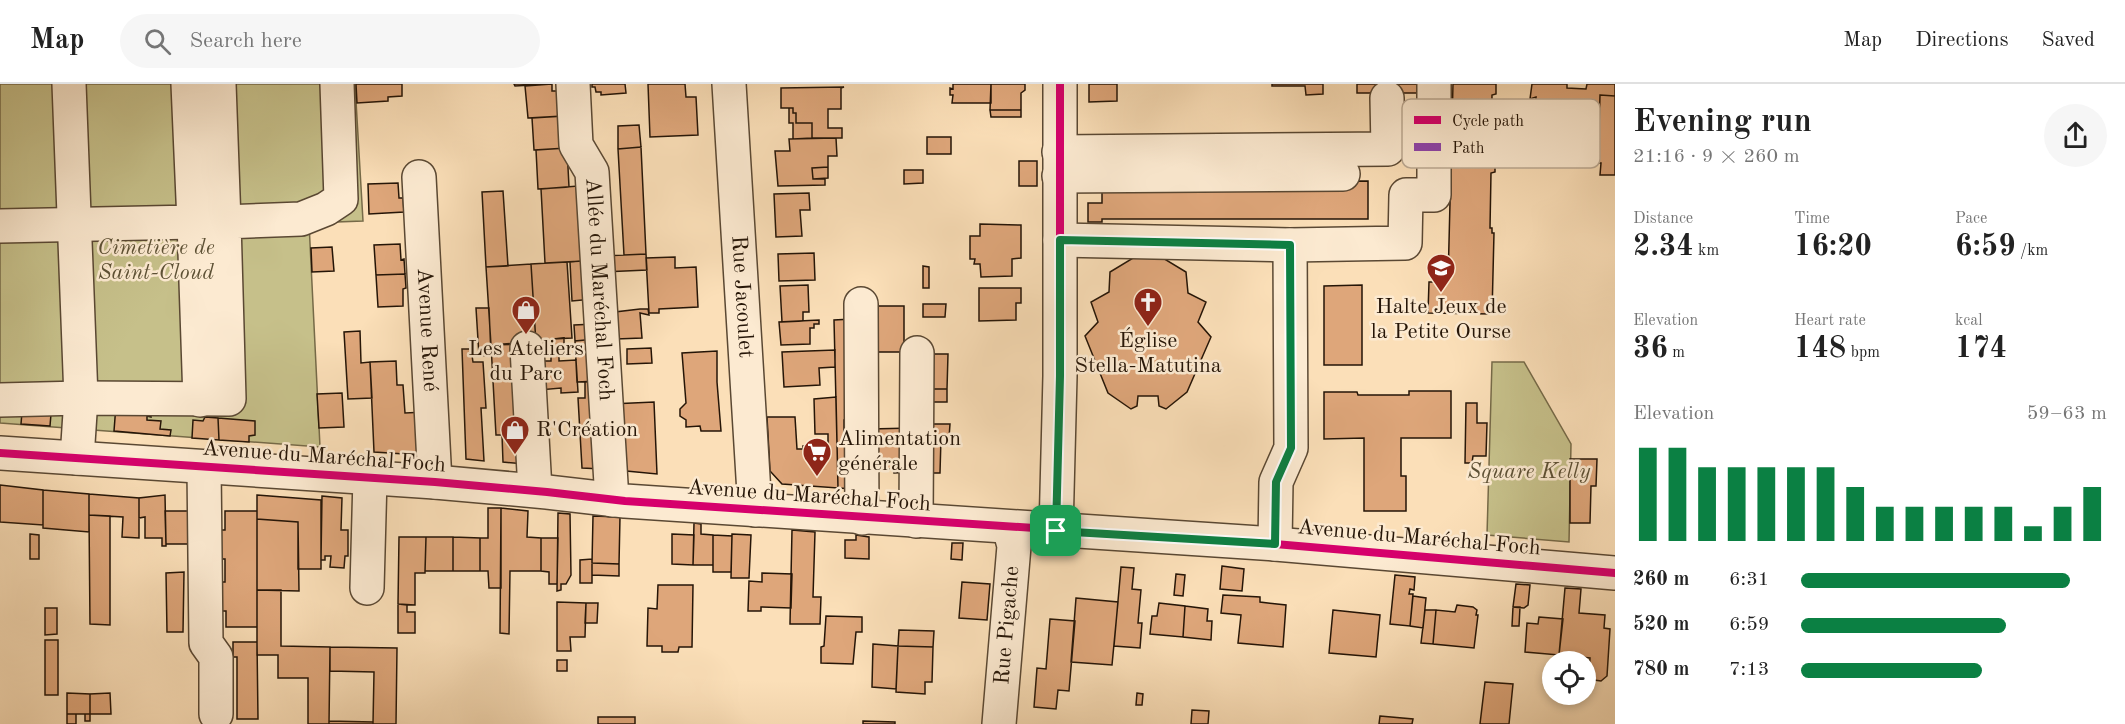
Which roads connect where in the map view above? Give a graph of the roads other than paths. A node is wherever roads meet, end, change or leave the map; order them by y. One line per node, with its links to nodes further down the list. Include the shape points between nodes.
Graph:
1 (69, 84): 14 (street)
2 (188, 84): 13 (street)
3 (219, 84): 13 (street)
4 (337, 84): 13 (street, via 341,199 301,219)
5 (573, 84): 29 (street, Allée du Maréchal Foch, via 576,145 592,171)
6 (729, 84): 30 (street, Rue Jacoulet)
7 (1060, 84): 9 (street)
8 (1387, 98): 9 (street, via 1388,149)
9 (1059, 164): 11 (street); 16 (street)
10 (1434, 168): 17 (street, via 1434,195 1406,195 1406,243)
11 (1343, 174)
12 (419, 177): 27 (street, Avenue René)
13 (209, 222): 14 (street); 21 (street, via 229,399)
14 (74, 225): 15 (street); 21 (street)
15 (0, 226)
16 (1060, 240): 17 (street); 34 (street)
17 (1290, 245): 35 (street, via 1291,448 1276,482)
18 (861, 304): 31 (street)
19 (527, 348): 28 (street)
20 (918, 353): 32 (street)
21 (81, 398): 22 (street); 24 (street)
22 (0, 399)
23 (0, 453): 24 (street, Avenue du Maréchal Foch)
24 (77, 458): 25 (street, Avenue du Maréchal Foch)
25 (204, 467): 26 (street, Avenue du Maréchal Foch); 38 (street, via 206,643 216,657)
26 (370, 478): 27 (street, Avenue du Maréchal Foch); 37 (street)
27 (435, 483): 28 (street, Avenue du Maréchal Foch)
28 (535, 490): 29 (street, Avenue du Maréchal Foch)
29 (612, 500): 30 (street, Avenue du Maréchal Foch)
30 (755, 510): 31 (street, Avenue du Maréchal Foch)
31 (862, 518): 32 (street, Avenue du Maréchal Foch)
32 (916, 521): 33 (street, Avenue du Maréchal Foch)
33 (1009, 527): 34 (street, Avenue du Maréchal Foch); 39 (street, Rue Pigache, via 1014,546)
34 (1056, 531): 35 (street, Avenue du Maréchal Foch)
35 (1275, 544): 36 (street, Avenue du Maréchal Foch)
36 (1615, 573)
37 (367, 588)
38 (216, 714)
39 (999, 724)

